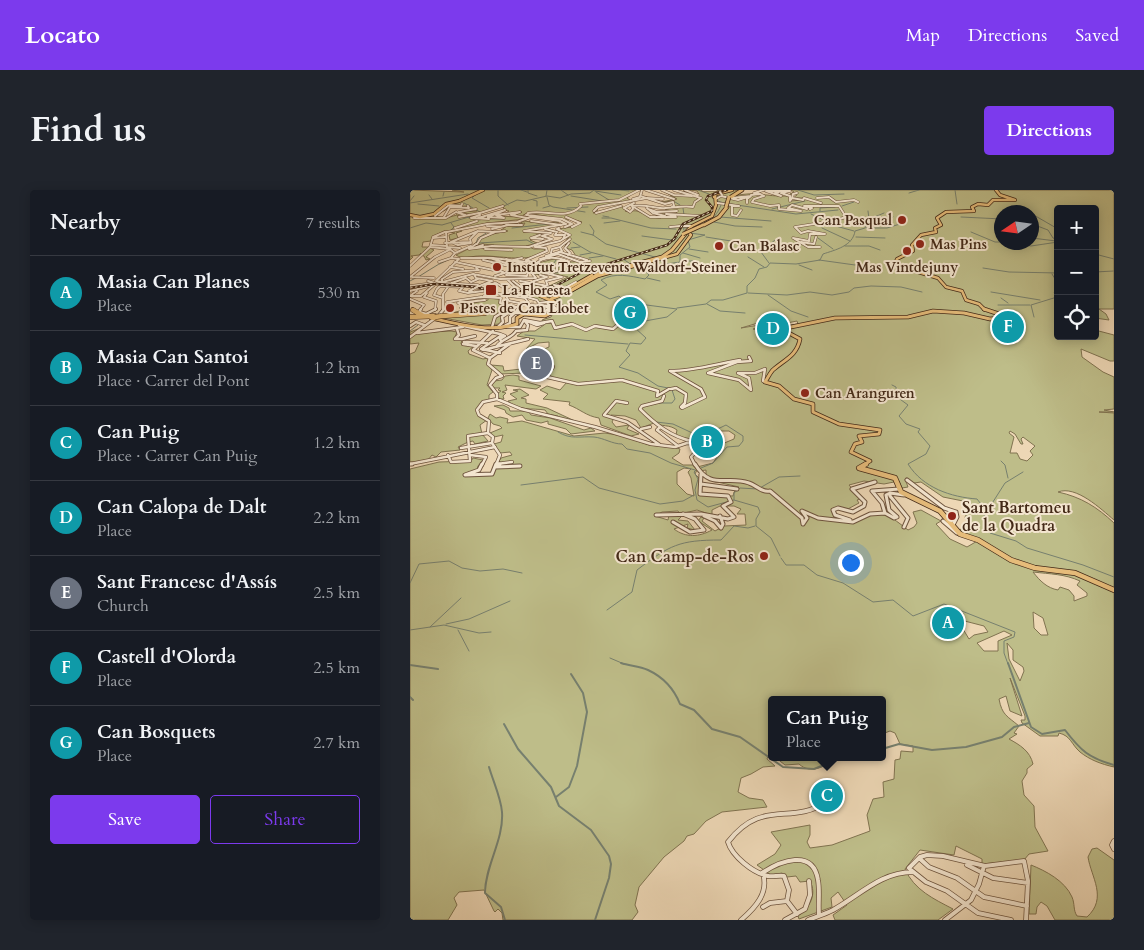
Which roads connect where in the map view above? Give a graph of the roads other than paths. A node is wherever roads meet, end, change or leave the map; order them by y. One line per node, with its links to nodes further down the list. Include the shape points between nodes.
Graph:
1 (483, 190): 61 (main road, via 459,202 446,204 435,214)
2 (639, 190): 55 (street, via 604,204 580,204 577,211)
3 (642, 190): 21 (street)
4 (646, 190): 32 (street, via 674,198)
5 (662, 190): 19 (street, via 674,195)
6 (674, 190): 19 (street)
7 (685, 190): 27 (street, via 693,191)
8 (703, 190): 9 (street)
9 (716, 190)
10 (732, 190): 15 (main road)
11 (743, 190): 20 (street, via 739,194); 25 (highway)
12 (764, 190): 24 (street, via 754,192)
13 (776, 190): 16 (street)
14 (996, 190): 216 (main road, via 1000,195 1015,200 993,200 972,207 974,211 946,212 937,218 941,225 935,228 936,232 921,236 912,245 913,251 897,259 896,265 938,278 946,287 962,290 966,300 986,311 1003,314 1003,319 934,311 908,317 834,318 786,328 785,331 800,340 799,346)
15 (728, 191): 30 (main road)
16 (767, 191): 18 (street); 18 (street, via 781,196 775,193)
17 (720, 192): 22 (street, bridge)
18 (784, 192): 28 (street, via 790,191 781,193 790,196 790,201)
19 (690, 195): 27 (street)
20 (744, 195): 23 (street); 24 (street); 25 (street)
21 (640, 196): 26 (street); 34 (street)
22 (722, 196): 25 (street); 30 (street)
23 (751, 196): 25 (street, via 739,200); 37 (street, via 754,196 748,198)
24 (760, 196): 38 (street, via 757,200); 41 (street, via 752,202 779,205 780,209 789,212 801,211 788,208 792,205 808,209 812,208 804,206)
25 (729, 197): 46 (highway, bridge)
26 (646, 198): 32 (street); 32 (street); 34 (street)
27 (701, 198): 47 (street, via 694,202 694,207)
28 (792, 198): 31 (street); 31 (street, via 792,194 799,194)
29 (817, 198): 33 (street); 35 (street); 36 (street)
30 (716, 199): 46 (street); 68 (main road, via 716,212)
31 (800, 200): 35 (street, via 804,198)
32 (661, 201): 47 (street, via 666,204 673,202)
33 (823, 201)
34 (628, 202): 44 (street); 51 (street, via 598,207)
35 (814, 202): 41 (street)
36 (858, 202)
37 (747, 203)
38 (762, 203)
39 (462, 204): 66 (street, via 450,205 439,215)
40 (645, 204): 44 (street); 45 (street); 48 (street)
41 (835, 205): 76 (street, via 840,206 846,217)
42 (468, 206): 62 (street, via 470,208 452,207 444,214 446,216)
43 (503, 206): 57 (street)
44 (623, 206): 45 (street, via 630,212 634,208); 56 (street)
45 (632, 206): 60 (street, via 650,217)
46 (726, 206): 53 (street, via 730,214 737,216); 74 (highway, via 719,217)
47 (671, 207): 48 (street)
48 (661, 208): 50 (street, via 648,207)
49 (476, 209): 54 (street)
50 (648, 210): 52 (street); 60 (street, via 659,215)
51 (594, 211)
52 (677, 211)
53 (741, 211)
54 (456, 212): 59 (street); 62 (street, via 448,217)
55 (529, 213): 67 (street, via 523,215); 70 (street, via 526,215)
56 (596, 213)
57 (480, 214): 59 (street); 69 (street, via 471,218)
58 (410, 215): 61 (main road)
59 (465, 215): 63 (street)
60 (676, 216): 68 (street, via 666,214)
61 (418, 217): 65 (street)
62 (439, 217): 66 (street)
63 (459, 217)
64 (566, 217): 75 (street)
65 (414, 218): 66 (street); 71 (street)
66 (426, 218)
67 (527, 218): 69 (street, via 512,215 520,212 496,215 504,218 488,217 504,210 478,218 489,219); 79 (street); 80 (street, via 566,224)
68 (708, 218): 74 (main road)
69 (480, 219): 87 (street)
70 (557, 219): 75 (street); 102 (street, via 572,224 557,228 570,235)
71 (410, 220)
72 (531, 221): 80 (street, via 562,225)
73 (804, 222): 76 (street)
74 (702, 223): 81 (main road); 91 (highway, bridge)
75 (579, 224): 82 (street)
76 (823, 224): 89 (street, via 795,228 801,233)
77 (508, 225): 78 (street); 79 (street); 88 (street)
78 (522, 225)
79 (476, 226): 84 (street)
80 (556, 226): 85 (street)
81 (692, 226): 83 (street); 91 (main road)
82 (572, 227)
83 (670, 227)
84 (470, 228): 87 (street); 94 (street, via 463,232)
85 (544, 228): 97 (street, via 524,232 550,233 542,236); 102 (street, via 556,232 556,235 565,235)
86 (504, 230): 90 (street)
87 (447, 231): 93 (street); 96 (street)
88 (478, 231): 90 (street); 94 (street); 106 (street, via 470,239)
89 (805, 231): 98 (street); 100 (street, via 825,234 810,234 812,239 809,241 793,238)
90 (494, 232): 108 (street)
91 (687, 233): 130 (highway, via 669,252); 150 (highway, via 666,255); 150 (main road, via 691,235 687,244 678,253 651,263)
92 (540, 234): 97 (street, via 531,238)
93 (445, 237): 96 (street); 112 (street)
94 (462, 237): 103 (street); 104 (street)
95 (816, 237): 100 (street, via 814,244)
96 (432, 238): 109 (street)
97 (551, 238): 105 (street); 114 (street)
98 (804, 238)
99 (570, 239): 111 (street)
100 (796, 239): 116 (street, via 809,248)
101 (556, 240): 115 (street)
102 (561, 241): 115 (street)
103 (452, 242): 104 (street); 110 (street); 112 (street)
104 (461, 242): 106 (street); 110 (street)
105 (536, 242)
106 (471, 243): 108 (street); 110 (street)
107 (569, 243): 122 (street, via 565,248 570,253)
108 (476, 244): 113 (street, via 470,247 471,250); 119 (street)
109 (431, 246): 112 (street, via 434,249); 137 (street)
110 (459, 246): 112 (street)
111 (560, 246): 118 (street, via 562,251); 120 (street, via 552,248)
112 (447, 247): 119 (street); 153 (street)
113 (482, 247): 114 (street); 117 (street)
114 (529, 247): 115 (street)
115 (534, 247): 135 (street, via 546,248 547,251 526,260)
116 (820, 247)
117 (512, 250)
118 (558, 252): 120 (street); 122 (street)
119 (455, 253): 123 (street)
120 (551, 254): 129 (street)
121 (664, 254): 130 (highway)
122 (568, 255): 129 (street, via 590,261 580,262 558,254)
123 (451, 258): 124 (street); 132 (street)
124 (456, 258): 125 (street); 133 (street, via 459,259)
125 (461, 258): 126 (street); 138 (street)
126 (490, 258): 128 (street); 138 (street, via 512,265)
127 (522, 258): 131 (street)
128 (505, 259): 131 (street); 141 (street, via 524,264)
129 (540, 259): 135 (street)
130 (656, 259): 150 (highway, via 614,266)
131 (513, 260): 135 (street)
132 (439, 262)
133 (455, 262): 139 (street); 140 (street)
134 (570, 262): 135 (street, via 557,257)
135 (533, 263): 142 (street); 146 (street); 152 (street, via 538,267 531,272 536,278)
136 (557, 265): 160 (street, via 557,271 545,273 562,277 546,281)
137 (410, 266)
138 (509, 266): 141 (street)
139 (450, 267): 143 (street); 158 (street)
140 (473, 267): 143 (street, via 479,270); 144 (street, via 489,267)
141 (518, 267): 146 (street)
142 (529, 268): 148 (street, via 528,276); 148 (street, via 515,274)
143 (471, 271): 147 (street); 158 (street, via 454,272)
144 (498, 271): 145 (street); 147 (street)
145 (504, 272): 146 (street); 155 (street, via 495,276)
146 (508, 272)
147 (485, 275): 151 (street)
148 (519, 275): 152 (street)
149 (540, 275): 157 (street, via 547,277 539,281)
150 (595, 275): 161 (highway); 163 (main road); 170 (highway); 178 (highway)
151 (480, 277): 155 (street); 158 (street, via 475,278 474,274); 164 (street, via 471,282 466,278 453,281); 165 (street, via 492,281)
152 (506, 277): 155 (street); 157 (street); 173 (street, via 516,287 509,290)
153 (410, 278): 154 (street)
154 (434, 278)
155 (500, 279): 159 (street)
156 (428, 281): 158 (street)
157 (520, 281): 160 (street, via 546,286); 177 (street, via 512,281 522,288 515,290 516,295)
158 (437, 283): 162 (street); 164 (street); 166 (street, via 434,289); 167 (street); 171 (street)
159 (496, 283): 173 (street, via 506,289 504,294); 175 (street, via 483,287 496,290)
160 (548, 283): 161 (street, bridge, via 565,288)
161 (576, 283): 178 (highway); 178 (main road, via 563,292 538,295)
162 (410, 284)
163 (584, 284): 170 (main road); 178 (highway, via 577,291)
164 (452, 285): 165 (street); 166 (street, via 440,286); 172 (street, via 463,287 459,292); 176 (street, via 445,288)
165 (477, 287): 172 (street, via 469,291)
166 (437, 290): 176 (street, via 434,295)
167 (410, 291)
168 (417, 291): 174 (street)
169 (502, 291): 173 (street, via 496,293)
170 (571, 292)
171 (427, 293): 174 (street, via 421,297); 174 (street, via 424,297 436,301 436,310 430,314 420,313 424,305)
172 (484, 293): 175 (street)
173 (508, 296): 177 (street); 182 (street, via 525,298 530,305); 186 (street, via 509,301 519,303 521,307)
174 (410, 297)
175 (481, 297): 180 (street); 197 (street, via 500,298 499,303 517,307 502,318 503,322)
176 (443, 299): 180 (street); 181 (street)
177 (531, 299): 178 (street, via 540,303)
178 (552, 299): 187 (main road, via 564,307)
179 (485, 300): 180 (street, via 458,304)
180 (447, 302): 181 (street)
181 (444, 306): 190 (street)
182 (540, 306): 186 (street, via 550,309 540,313); 187 (street, via 556,307)
183 (412, 309): 188 (main road); 190 (highway, via 420,315)
184 (615, 309): 191 (street, via 620,323 616,328 595,326 586,330 570,324 555,328 552,321 537,325)
185 (506, 310): 197 (street, via 495,317)
186 (513, 313): 197 (street, via 510,323)
187 (549, 314): 196 (main road, via 522,315 517,318 517,324)
188 (420, 316)
189 (410, 318): 190 (highway)
190 (437, 318): 190 (highway, via 470,314 485,312 450,315); 192 (street); 197 (main road)
191 (524, 320): 196 (street, via 520,328); 206 (street, via 527,330 516,331)
192 (424, 325): 194 (street, via 417,322); 200 (street)
193 (458, 325): 195 (street)
194 (410, 326)
195 (463, 327): 198 (street); 199 (street)
196 (507, 327): 197 (main road)
197 (497, 328): 199 (street); 201 (street); 207 (street)
198 (458, 329): 200 (street); 205 (street, via 459,335 455,339)
199 (470, 330): 203 (street)
200 (417, 333): 202 (street)
201 (502, 334): 206 (street, via 505,336 500,339); 209 (street)
202 (410, 336)
203 (475, 336): 205 (street, via 465,336); 207 (street)
204 (528, 339): 208 (street)
205 (463, 341): 207 (street); 210 (street, via 462,344)
206 (502, 341): 211 (street)
207 (479, 342): 209 (street); 210 (street)
208 (512, 342): 211 (street); 213 (street)
209 (486, 343): 212 (street)
210 (476, 346): 215 (street, via 474,351)
211 (497, 346): 212 (street)
212 (483, 350): 213 (street)
213 (500, 353): 215 (street)
214 (536, 356): 216 (street, via 552,364 552,370 538,372 538,375 546,377 578,384 622,380 658,391 657,396 677,388 686,394 687,400 681,408 705,397 702,389 672,371 691,371 734,360 749,360 749,357 751,361 738,362 708,373 738,380 751,390 749,378 738,374 753,374 765,369)
215 (490, 358): 218 (street, via 488,364 502,376 491,384)
216 (765, 382): 244 (main road, via 779,386 794,399 813,404 813,412 834,422 880,430 879,434 860,435 862,442 855,444 851,452 870,460 859,468 894,478)
217 (664, 396): 221 (street, via 662,401 640,408 651,422)
218 (498, 399): 223 (street, via 483,402 477,411 489,421); 226 (street, via 521,409)
219 (627, 403): 222 (street, via 616,400 604,416)
220 (650, 427): 222 (street)
221 (660, 427): 225 (street, via 682,440); 227 (street, via 657,430)
222 (640, 429): 226 (street)
223 (488, 433): 224 (street, via 493,437); 228 (street, via 469,435)
224 (492, 443): 228 (street); 229 (street)
225 (699, 444): 227 (street); 239 (street, via 691,457)
226 (660, 445): 227 (street)
227 (678, 446)
228 (469, 447): 230 (street); 231 (street)
229 (495, 447): 231 (street); 237 (street, via 500,456)
230 (461, 448)
231 (470, 453): 232 (street); 233 (street, via 470,461 451,462); 237 (street, via 486,457 479,470 465,475 492,475)
232 (454, 454): 233 (street); 234 (street)
233 (448, 456): 236 (street)
234 (454, 459)
235 (512, 462): 237 (street)
236 (410, 464)
237 (496, 466): 238 (street)
238 (520, 466)
239 (700, 473): 242 (street); 252 (street, via 714,482 746,482 776,495 802,518 803,524 807,518 802,511 818,518)
240 (907, 480): 246 (street)
241 (875, 482): 252 (street, via 852,489 865,502 862,507 852,512 838,508 833,510 836,515)
242 (701, 484): 243 (street); 251 (street, via 701,495 727,496 731,500 724,506 734,517)
243 (737, 489)
244 (899, 491): 247 (street, via 886,495 888,509 897,517); 247 (street, via 871,492 882,503); 254 (main road, via 936,509); 255 (street, via 890,496 908,518)
245 (918, 499): 246 (street)
246 (944, 508): 254 (street, via 957,517)
247 (885, 513): 252 (street)
248 (683, 514): 249 (street); 250 (street); 253 (street, via 694,518 704,529 689,531)
249 (701, 514): 251 (street); 251 (street, via 721,528)
250 (656, 515)
251 (720, 516)
252 (856, 520)
253 (673, 522)
254 (950, 524): 256 (street, via 960,535); 257 (main road, via 960,534 1018,562 1035,568 1072,572)
255 (904, 526)
256 (972, 539)
257 (1114, 590)
258 (826, 803): 265 (street, via 794,812 772,812 756,817 734,834 728,842 730,849)
259 (1114, 841): 260 (street)
260 (1114, 849)
261 (919, 858): 262 (street, via 940,856); 264 (street); 271 (street, via 929,867 956,878)
262 (965, 863): 263 (street); 266 (street)
263 (984, 866): 266 (street); 270 (street, via 1023,861 1027,864)
264 (910, 870): 273 (street); 277 (street, via 871,885)
265 (762, 873): 267 (street); 269 (street); 277 (street, via 792,859 810,864 818,882)
266 (982, 874): 270 (street); 271 (street)
267 (769, 876): 269 (street); 272 (street, via 784,876 789,890)
268 (808, 881): 276 (street, via 811,888 808,903)
269 (766, 882): 279 (street, via 757,902)
270 (1028, 883): 274 (street)
271 (976, 892): 273 (street); 274 (street, via 988,898)
272 (787, 901): 275 (street); 276 (street)
273 (966, 905): 282 (street); 283 (street, via 982,915)
274 (1027, 906): 284 (street)
275 (763, 907)
276 (797, 914): 278 (street)
277 (819, 915): 281 (street)
278 (792, 919): 280 (street)
279 (741, 920)
280 (785, 920)
281 (808, 920)
282 (945, 920)
283 (1011, 920)
284 (1026, 920)

